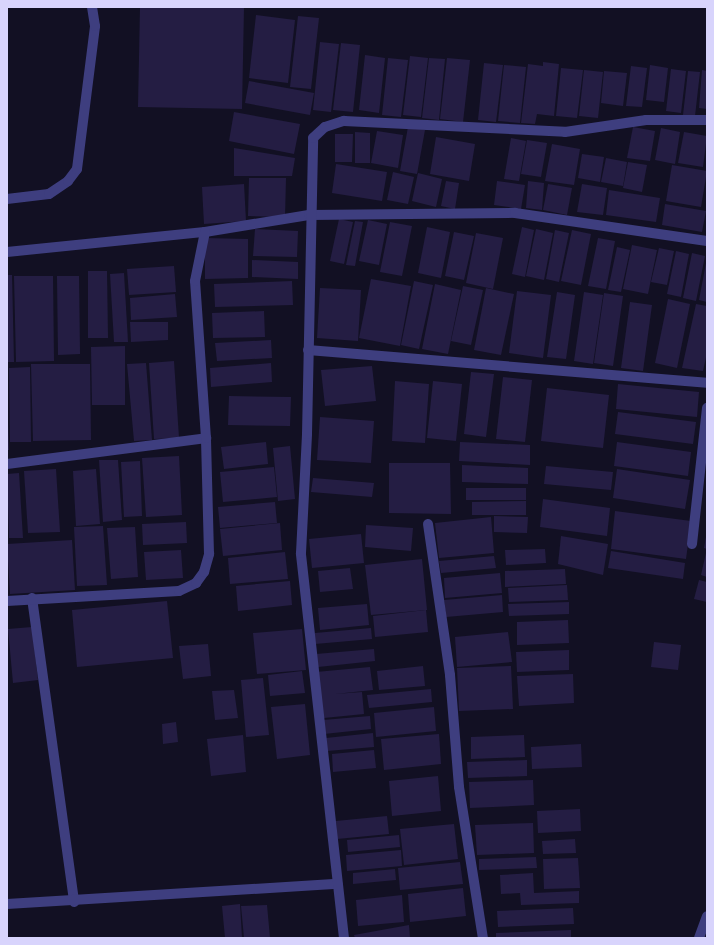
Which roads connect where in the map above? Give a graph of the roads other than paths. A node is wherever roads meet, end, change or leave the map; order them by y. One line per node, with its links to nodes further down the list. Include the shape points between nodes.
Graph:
1 (92, 7): 3 (street, via 95,26 77,169 68,181 49,194)
2 (707, 120): 4 (street, via 646,120 565,132 344,121 325,126 313,138)
3 (7, 199)
4 (309, 215): 5 (street); 6 (street, via 515,213); 8 (street)
5 (205, 232): 7 (street); 11 (street, via 195,281)
6 (707, 241)
7 (7, 252)
8 (308, 350): 9 (street); 17 (street, via 301,553)
9 (707, 383)
10 (707, 408): 14 (street)
11 (206, 438): 12 (street); 15 (street, via 209,554 196,583 179,591)
12 (7, 464)
13 (428, 524): 22 (street, via 450,675 459,787)
14 (692, 544)
15 (32, 598): 16 (street); 18 (street)
16 (7, 601)
17 (337, 884): 18 (street); 21 (street)
18 (74, 902): 19 (street)
19 (7, 904)
20 (707, 916): 23 (street)
21 (344, 938)
22 (483, 938)
23 (699, 938)

